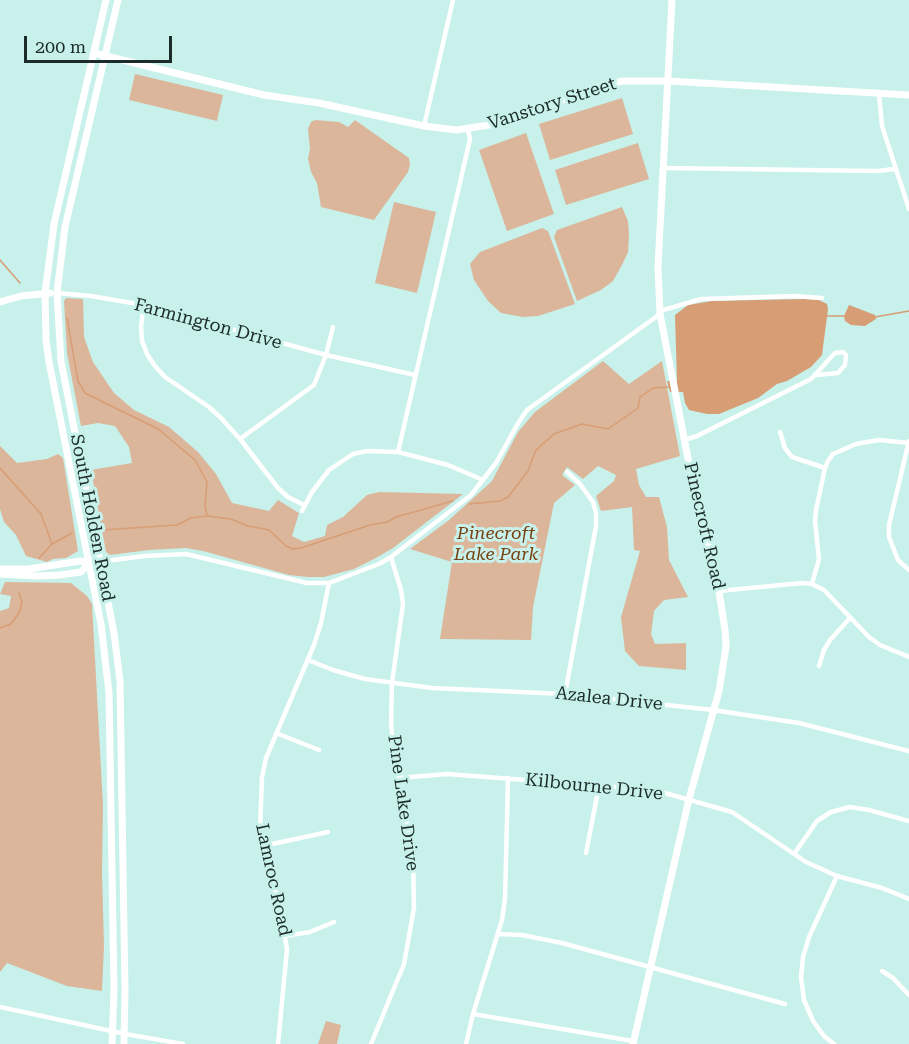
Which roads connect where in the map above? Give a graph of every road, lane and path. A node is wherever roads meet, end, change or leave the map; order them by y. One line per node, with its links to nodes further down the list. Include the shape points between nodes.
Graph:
1 (106, 0): 5 (main road, South Holden Road)
2 (118, 0): 6 (main road, South Holden Road)
3 (453, 0): 10 (street)
4 (672, 0): 7 (main road, Pinecroft Road)
5 (94, 53): 6 (main road, Vanstory Street); 15 (main road, South Holden Road, via 54,225)
6 (106, 57): 10 (main road, Vanstory Street, via 264,95); 16 (main road, South Holden Road, via 65,227)
7 (668, 81): 8 (main road, Vanstory Street); 11 (main road, Vanstory Street, via 602,85 502,123); 12 (main road, Pinecroft Road)
8 (879, 94): 9 (main road, Vanstory Street); 13 (street, via 882,126)
9 (909, 95)
10 (424, 126): 11 (main road, Vanstory Street)
11 (468, 129): 23 (street, via 470,139)
12 (663, 168): 13 (street); 20 (main road, Pinecroft Road)
13 (896, 169): 14 (street)
14 (909, 209)
15 (45, 293): 16 (main road, Farmington Drive); 18 (main road, Farmington Drive); 35 (main road, South Holden Road, via 49,362)
16 (57, 293): 19 (street, Farmington Drive); 34 (main road, South Holden Road, via 61,360)
17 (822, 298): 20 (street, via 701,298)
18 (0, 302)
19 (144, 305): 22 (street, Farmington Drive); 26 (street, via 142,340 155,366 208,407)
20 (660, 313): 27 (main road, Pinecroft Road); 32 (street, via 527,410)
21 (333, 327): 22 (street)
22 (326, 355): 23 (street, Farmington Drive); 26 (street, via 314,385)
23 (415, 375): 29 (street)
24 (816, 375): 24 (street, via 831,356 843,352 843,369); 27 (street)
25 (780, 432): 30 (street, via 792,457)
26 (240, 439): 29 (street, via 278,488 303,508 328,470 341,461 367,451)
27 (684, 440): 40 (main road, Pinecroft Road)
28 (909, 442): 30 (street, via 879,440 856,444 833,454); 36 (street, via 889,525 898,560)
29 (398, 452): 32 (street, via 448,465)
30 (825, 468): 39 (street, via 815,521 819,560)
31 (567, 472): 46 (street, via 593,502 596,526)
32 (483, 480): 33 (street, via 471,495)
33 (391, 557): 38 (street); 45 (street, Pine Lake Drive, via 403,604)
34 (100, 561): 35 (street); 38 (street, via 186,554 282,579); 72 (main road, South Holden Road, via 120,681)
35 (89, 563): 37 (main road); 71 (main road, South Holden Road, via 109,693)
36 (909, 570)
37 (0, 571)
38 (329, 583): 43 (street, Lamroc Road)
39 (812, 584): 40 (street); 41 (street, via 824,590)
40 (719, 591): 47 (main road, Pinecroft Road, via 726,647)
41 (850, 618): 42 (street, via 880,645); 44 (street, via 830,640)
42 (909, 657)
43 (308, 660): 45 (street, Azalea Drive, via 365,679); 48 (street, Lamroc Road)
44 (819, 666)
45 (392, 683): 46 (street, Azalea Drive); 51 (street, Pine Lake Drive, via 393,745)
46 (565, 694): 47 (street, Azalea Drive)
47 (713, 710): 50 (street, Azalea Drive, via 800,723); 54 (main road, Pinecroft Road)
48 (276, 733): 49 (street); 57 (street, Lamroc Road, via 262,777 259,812)
49 (319, 750)
50 (909, 751)
51 (399, 778): 52 (street, Kilbourne Drive, via 436,773); 78 (street, Pine Lake Drive, via 413,858 414,908 404,964)
52 (508, 778): 53 (street, Kilbourne Drive); 63 (street, via 505,899)
53 (599, 786): 54 (street, Kilbourne Drive, via 644,789); 58 (street)
54 (689, 799): 59 (street, Kilbourne Drive, via 732,812); 65 (main road, Pinecroft Road)
55 (909, 821): 59 (street, via 850,807 831,812 817,821)
56 (328, 832): 57 (street)
57 (263, 846): 64 (street, Lamroc Road)
58 (586, 853)
59 (794, 854): 60 (street, Kilbourne Drive)
60 (837, 876): 61 (street, Kilbourne Drive); 80 (street, via 809,937 801,976 804,1000 813,1021)
61 (909, 898)
62 (334, 922): 64 (street, via 310,932)
63 (498, 934): 65 (street, via 562,943); 70 (street)
64 (285, 936): 77 (street, Lamroc Road)
65 (650, 968): 68 (street); 73 (main road, Pinecroft Road)
66 (882, 971): 67 (street)
67 (909, 995)
68 (785, 1004)
69 (0, 1007): 71 (street)
70 (473, 1014): 73 (street); 79 (street)
71 (113, 1030): 72 (street); 74 (main road, South Holden Road)
72 (125, 1034): 75 (main road, South Holden Road); 76 (street)
73 (633, 1042)
74 (112, 1044)
75 (124, 1044)
76 (183, 1044)
77 (278, 1044)
78 (371, 1044)
79 (466, 1044)
80 (834, 1044)

